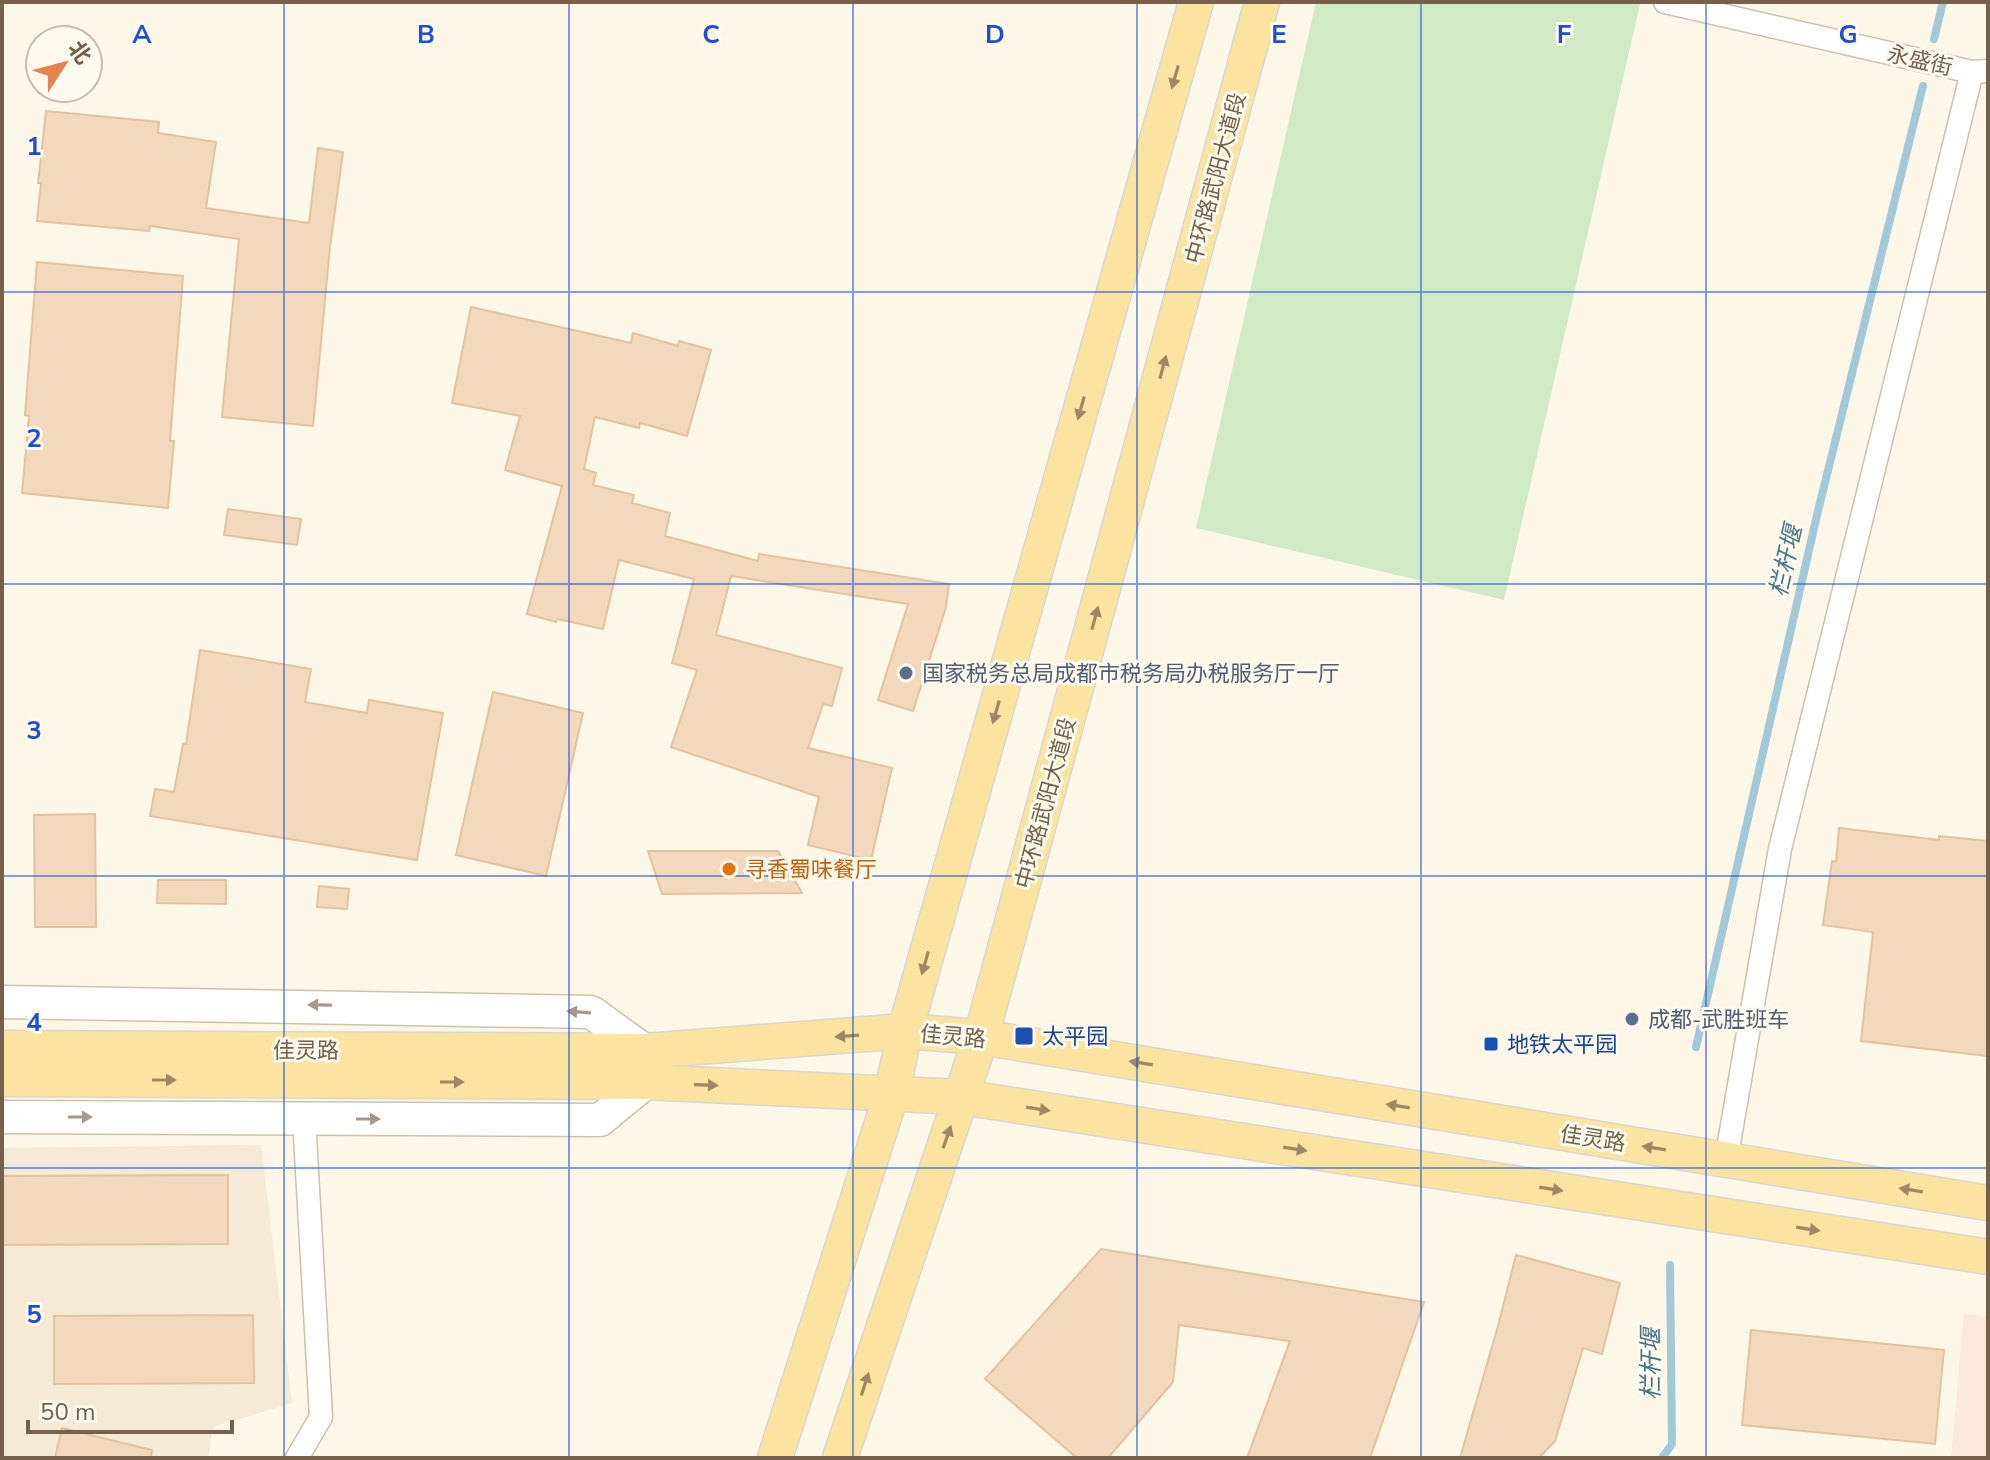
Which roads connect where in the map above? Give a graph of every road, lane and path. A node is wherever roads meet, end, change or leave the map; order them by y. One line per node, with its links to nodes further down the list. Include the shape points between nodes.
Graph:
1 (1196, 2): 6 (main road, one-way to 6)
2 (1262, 2): 7 (main road, 中环路武阳大道段, one-way to 2)
3 (1665, 2): 4 (street, 永盛街)
4 (1980, 71): 16 (street, via 1780,849)
5 (2, 1002): 10 (street, one-way to 5, via 591,1012)
6 (905, 1031): 7 (main road, 佳灵路); 10 (main road, 佳灵路, one-way to 10); 12 (main road)
7 (981, 1037): 13 (main road, 中环路武阳大道段); 16 (main road, 佳灵路, one-way to 7)
8 (2, 1048): 9 (main road, 佳灵路)
9 (513, 1067): 10 (main road, 佳灵路); 11 (main road, 佳灵路, one-way to 9)
10 (645, 1067): 12 (main road, 佳灵路, one-way to 12); 15 (street, one-way to 10, via 600,1120)
11 (2, 1079)
12 (892, 1092): 13 (main road, 佳灵路); 20 (main road)
13 (961, 1097): 18 (main road, 佳灵路, one-way to 18); 21 (main road, 中环路武阳大道段, one-way to 13)
14 (2, 1117): 15 (street, one-way to 15)
15 (304, 1118): 19 (street, via 321,1417)
16 (1726, 1160): 17 (main road, 佳灵路, one-way to 16)
17 (1988, 1203)
18 (1988, 1257)
19 (297, 1458)
20 (775, 1458)
21 (840, 1458)

